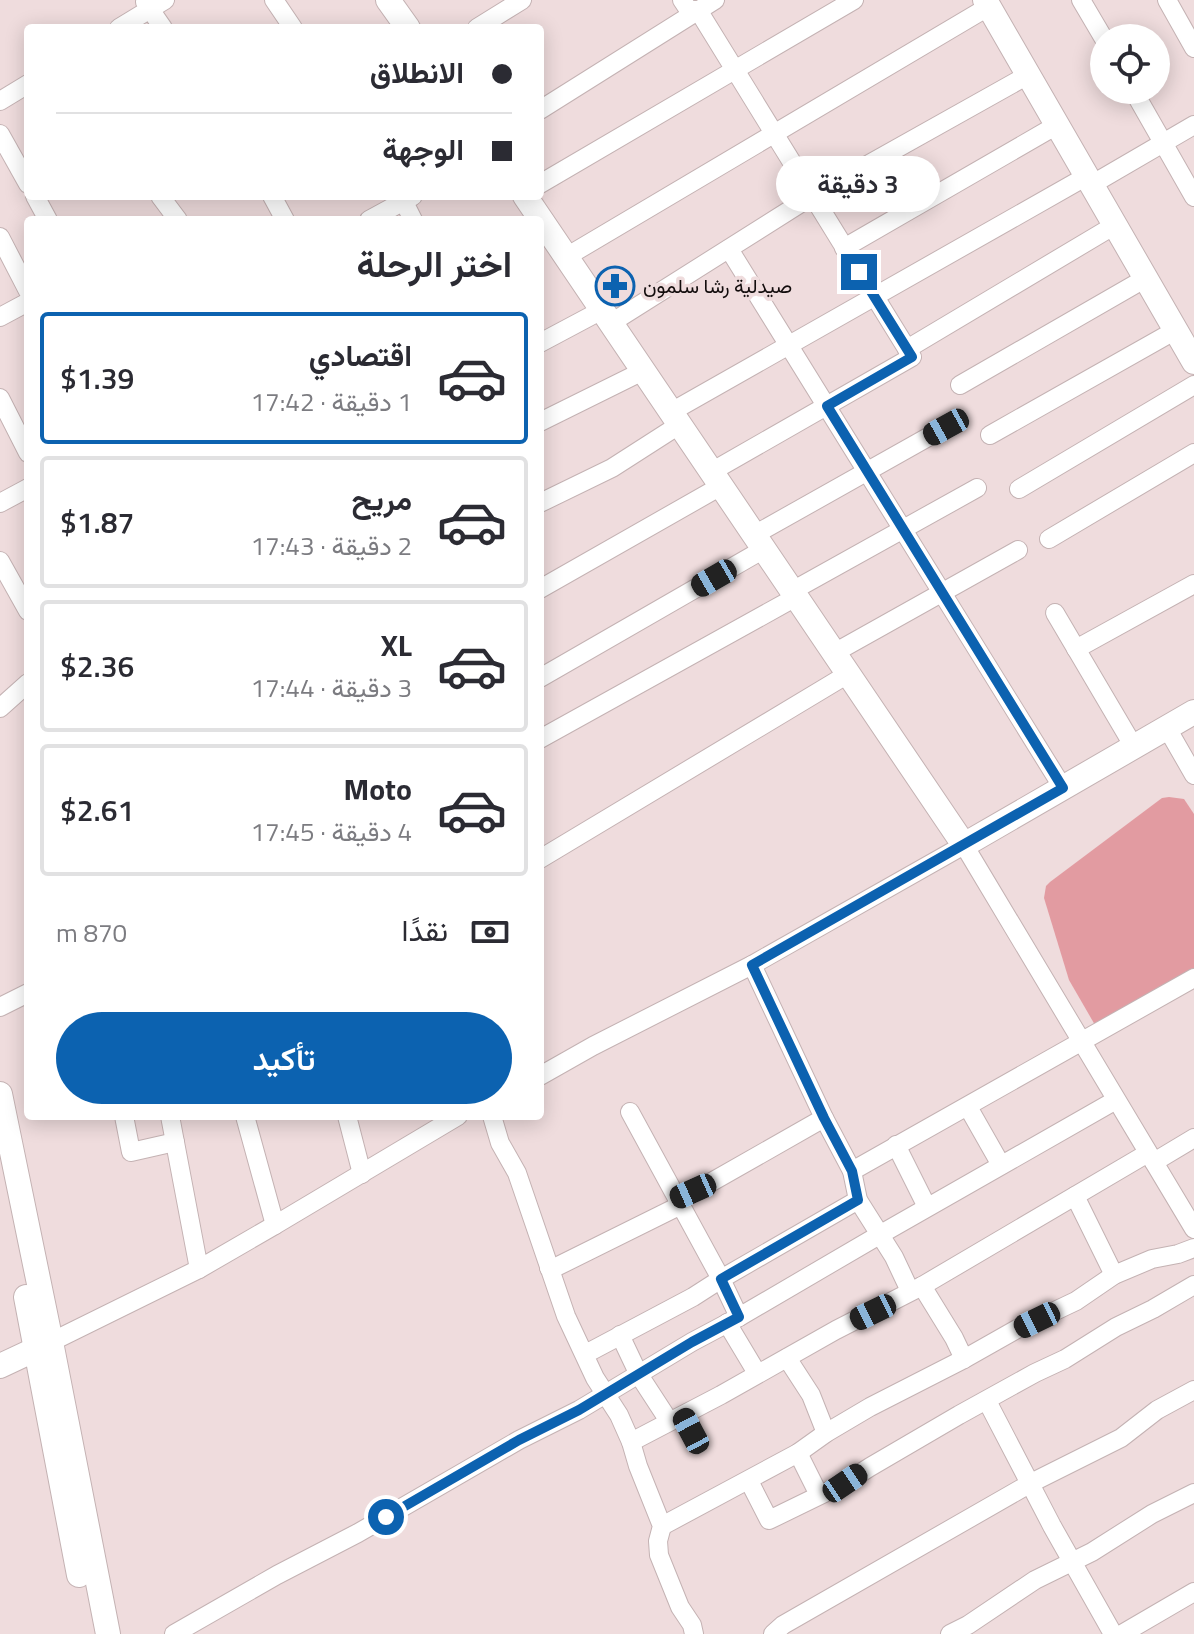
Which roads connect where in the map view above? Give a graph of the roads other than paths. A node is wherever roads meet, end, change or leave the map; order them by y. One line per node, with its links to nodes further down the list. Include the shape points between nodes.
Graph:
1 (274, 0): 13 (street)
2 (522, 0): 15 (street)
3 (715, 0): 10 (street)
4 (854, 0): 18 (street)
5 (1081, 0): 16 (street)
6 (1167, 0): 17 (street)
7 (391, 1): 14 (street)
8 (153, 3): 11 (street); 12 (street)
9 (987, 3): 19 (street); 27 (street)
10 (690, 5): 18 (street); 23 (street)
11 (124, 24)
12 (161, 24)
13 (290, 24)
14 (405, 24)
15 (483, 24)
16 (1095, 24)
17 (1194, 48)
18 (735, 70): 27 (street); 31 (street)
19 (1028, 75): 24 (street); 32 (street)
20 (24, 86): 21 (street)
21 (0, 101)
22 (1141, 104): 28 (street)
23 (544, 107)
24 (1057, 125): 30 (street); 39 (street)
25 (1194, 125): 28 (street)
26 (0, 134): 29 (street)
27 (774, 134): 32 (street); 41 (street)
28 (1164, 143): 30 (street); 33 (street)
29 (24, 177)
30 (1089, 181): 36 (street); 44 (street)
31 (544, 182)
32 (812, 196): 39 (street); 40 (street)
33 (1194, 197)
34 (403, 200): 35 (street)
35 (376, 216)
36 (1115, 225): 42 (street); 51 (street)
37 (544, 229): 41 (street)
38 (0, 237): 43 (street)
39 (844, 248): 44 (street)
40 (729, 249): 46 (street); 50 (street)
41 (566, 257): 46 (street)
42 (1146, 278): 48 (street); 54 (street)
43 (24, 283)
44 (875, 297): 50 (street); 51 (street)
45 (24, 304): 47 (street)
46 (606, 316): 49 (street); 53 (street)
47 (0, 317)
48 (1176, 330): 52 (street); 61 (street)
49 (544, 341)
50 (789, 345): 57 (street); 58 (street)
51 (907, 349): 57 (street, via 912,357)
52 (1194, 362)
53 (643, 371): 58 (street); 59 (street)
54 (960, 385)
55 (1194, 385): 67 (street)
56 (0, 398): 62 (street)
57 (827, 406): 64 (street); 65 (street)
58 (675, 418): 65 (street); 69 (street, via 612,468)
59 (544, 420)
60 (946, 427): 64 (street)
61 (990, 435)
62 (24, 445)
63 (1194, 453): 72 (street)
64 (867, 472): 71 (street); 73 (street)
65 (716, 479): 73 (street); 77 (street)
66 (977, 488): 71 (street)
67 (1019, 489)
68 (24, 490): 70 (street)
69 (544, 501)
70 (0, 503)
71 (903, 530): 78 (street); 79 (street)
72 (1049, 539)
73 (759, 542): 79 (street); 85 (street)
74 (1018, 550): 78 (street)
75 (0, 561): 80 (street)
76 (1194, 584): 82 (street)
77 (544, 586)
78 (942, 593): 83 (street); 93 (street)
79 (794, 594): 83 (street); 90 (street)
80 (24, 604)
81 (1055, 613): 82 (street)
82 (1076, 649): 91 (street)
83 (834, 653): 84 (street)
84 (848, 674): 94 (street); 95 (street)
85 (544, 676)
86 (24, 687): 87 (street)
87 (0, 708)
88 (1194, 712): 89 (street)
89 (1167, 728): 91 (street); 92 (street)
90 (544, 737)
91 (1134, 747): 93 (street)
92 (1194, 775)
93 (1063, 788): 94 (street)
94 (964, 845): 96 (street); 100 (street)
95 (544, 857)
96 (752, 965): 101 (street); 106 (street)
97 (1194, 978): 100 (street)
98 (24, 995): 99 (street)
99 (0, 1007)
100 (1082, 1042): 103 (street); 104 (street)
101 (544, 1074)
102 (0, 1094): 137 (street)
103 (1116, 1100): 117 (street); 118 (street)
104 (968, 1107): 115 (street); 118 (street)
105 (630, 1112): 123 (street)
106 (824, 1118): 119 (street); 123 (street)
107 (125, 1120): 114 (street, via 131,1152)
108 (171, 1120): 114 (street)
109 (246, 1120): 125 (street)
110 (348, 1120): 120 (street)
111 (451, 1120): 120 (street)
112 (493, 1120): 129 (street)
113 (1194, 1138): 117 (street)
114 (175, 1142): 130 (street)
115 (896, 1145): 119 (street); 124 (street)
116 (0, 1157): 137 (street)
117 (1151, 1157): 121 (street); 126 (street)
118 (1001, 1165): 124 (street)
119 (852, 1171): 122 (street)
120 (362, 1174): 125 (street)
121 (1075, 1196): 131 (street); 134 (street)
122 (858, 1200): 127 (street); 132 (street)
123 (679, 1201): 129 (street); 132 (street)
124 (927, 1207): 127 (street)
125 (275, 1225): 130 (street)
126 (1194, 1229)
127 (881, 1234): 134 (street); 135 (street)
128 (1194, 1248): 131 (street)
129 (549, 1268): 138 (street)
130 (199, 1269): 137 (street)
131 (1114, 1275): 140 (street, via 1076,1301)
132 (721, 1279): 135 (street); 136 (street)
133 (1194, 1285): 146 (street)
134 (916, 1288): 139 (street); 140 (street)
135 (733, 1320): 142 (street); 143 (street)
136 (620, 1335): 138 (street); 143 (street)
137 (43, 1346): 141 (street); 159 (street); 160 (street)
138 (585, 1353): 145 (street)
139 (787, 1358): 142 (street); 149 (street, via 811,1395)
140 (964, 1359): 149 (street)
141 (0, 1366)
142 (757, 1373): 147 (street)
143 (639, 1375): 145 (street); 147 (street)
144 (1194, 1390): 153 (street, via 1121,1438)
145 (605, 1393): 150 (street); 161 (street)
146 (987, 1401): 153 (street); 155 (street)
147 (675, 1418): 148 (street); 150 (street)
148 (691, 1431)
149 (826, 1433): 151 (street)
150 (631, 1442): 156 (street)
151 (798, 1453): 152 (street); 155 (street)
152 (749, 1481): 155 (street, via 769,1520); 156 (street)
153 (1031, 1483): 157 (street); 163 (street)
154 (1194, 1493): 157 (street)
155 (819, 1495)
156 (662, 1526): 162 (street, via 659,1555)
157 (1072, 1561): 164 (street); 165 (street)
158 (1194, 1592): 166 (street)
159 (91, 1634)
160 (108, 1634)
161 (174, 1634)
162 (694, 1634)
163 (773, 1634)
164 (950, 1634)
165 (1113, 1634)
166 (1122, 1634)

